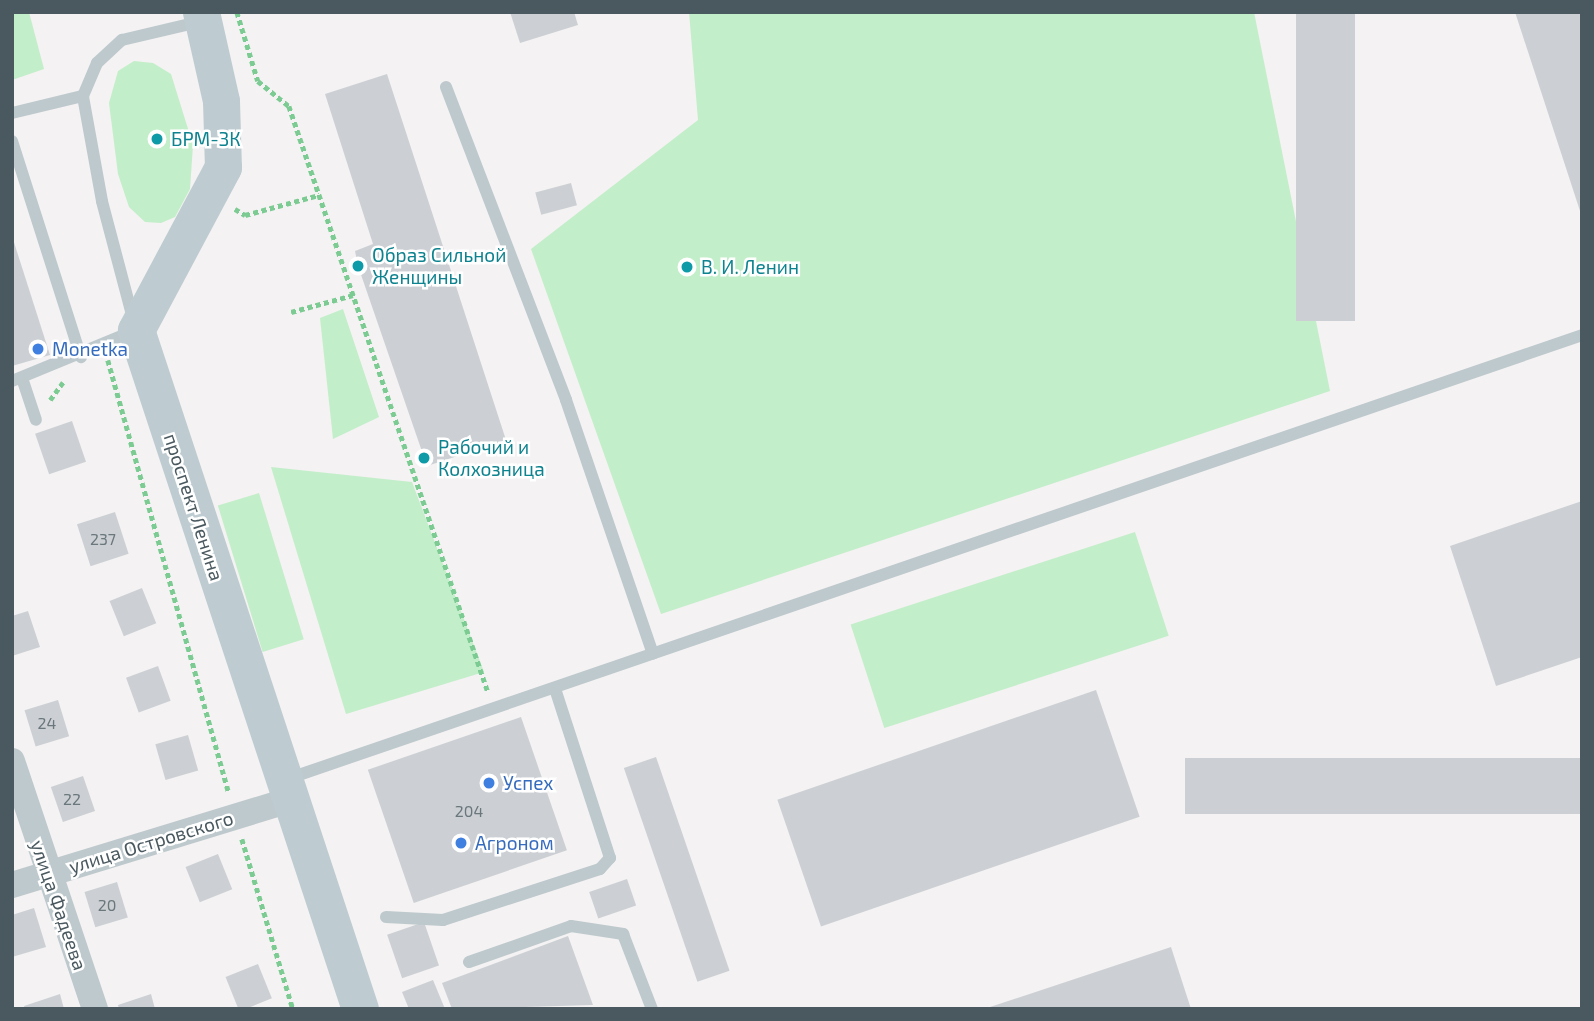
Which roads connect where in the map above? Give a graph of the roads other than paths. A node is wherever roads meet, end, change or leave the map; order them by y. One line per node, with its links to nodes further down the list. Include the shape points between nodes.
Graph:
1 (202, 17): 3 (lane, via 122,40 97,63); 6 (street, via 221,101 223,167)
2 (446, 87): 11 (lane, via 566,400)
3 (83, 96): 4 (lane); 6 (lane, via 102,201)
4 (12, 113)
5 (12, 141): 8 (lane)
6 (136, 331): 8 (lane); 14 (street, проспект Ленина)
7 (1582, 335): 11 (lane)
8 (80, 357): 9 (lane)
9 (17, 380): 10 (lane)
10 (36, 420)
11 (653, 654): 12 (lane)
12 (555, 689): 14 (lane); 17 (lane, via 610,858 600,869 443,920)
13 (12, 761): 15 (street, улица Фадеева)
14 (287, 790): 15 (street, улица Островского, via 236,817); 20 (street, проспект Ленина)
15 (48, 874): 16 (street, улица Островского); 19 (street, улица Фадеева)
16 (12, 885)
17 (386, 917)
18 (469, 962): 21 (lane, via 571,926 623,934)
19 (94, 1009)
20 (360, 1009)
21 (652, 1009)

